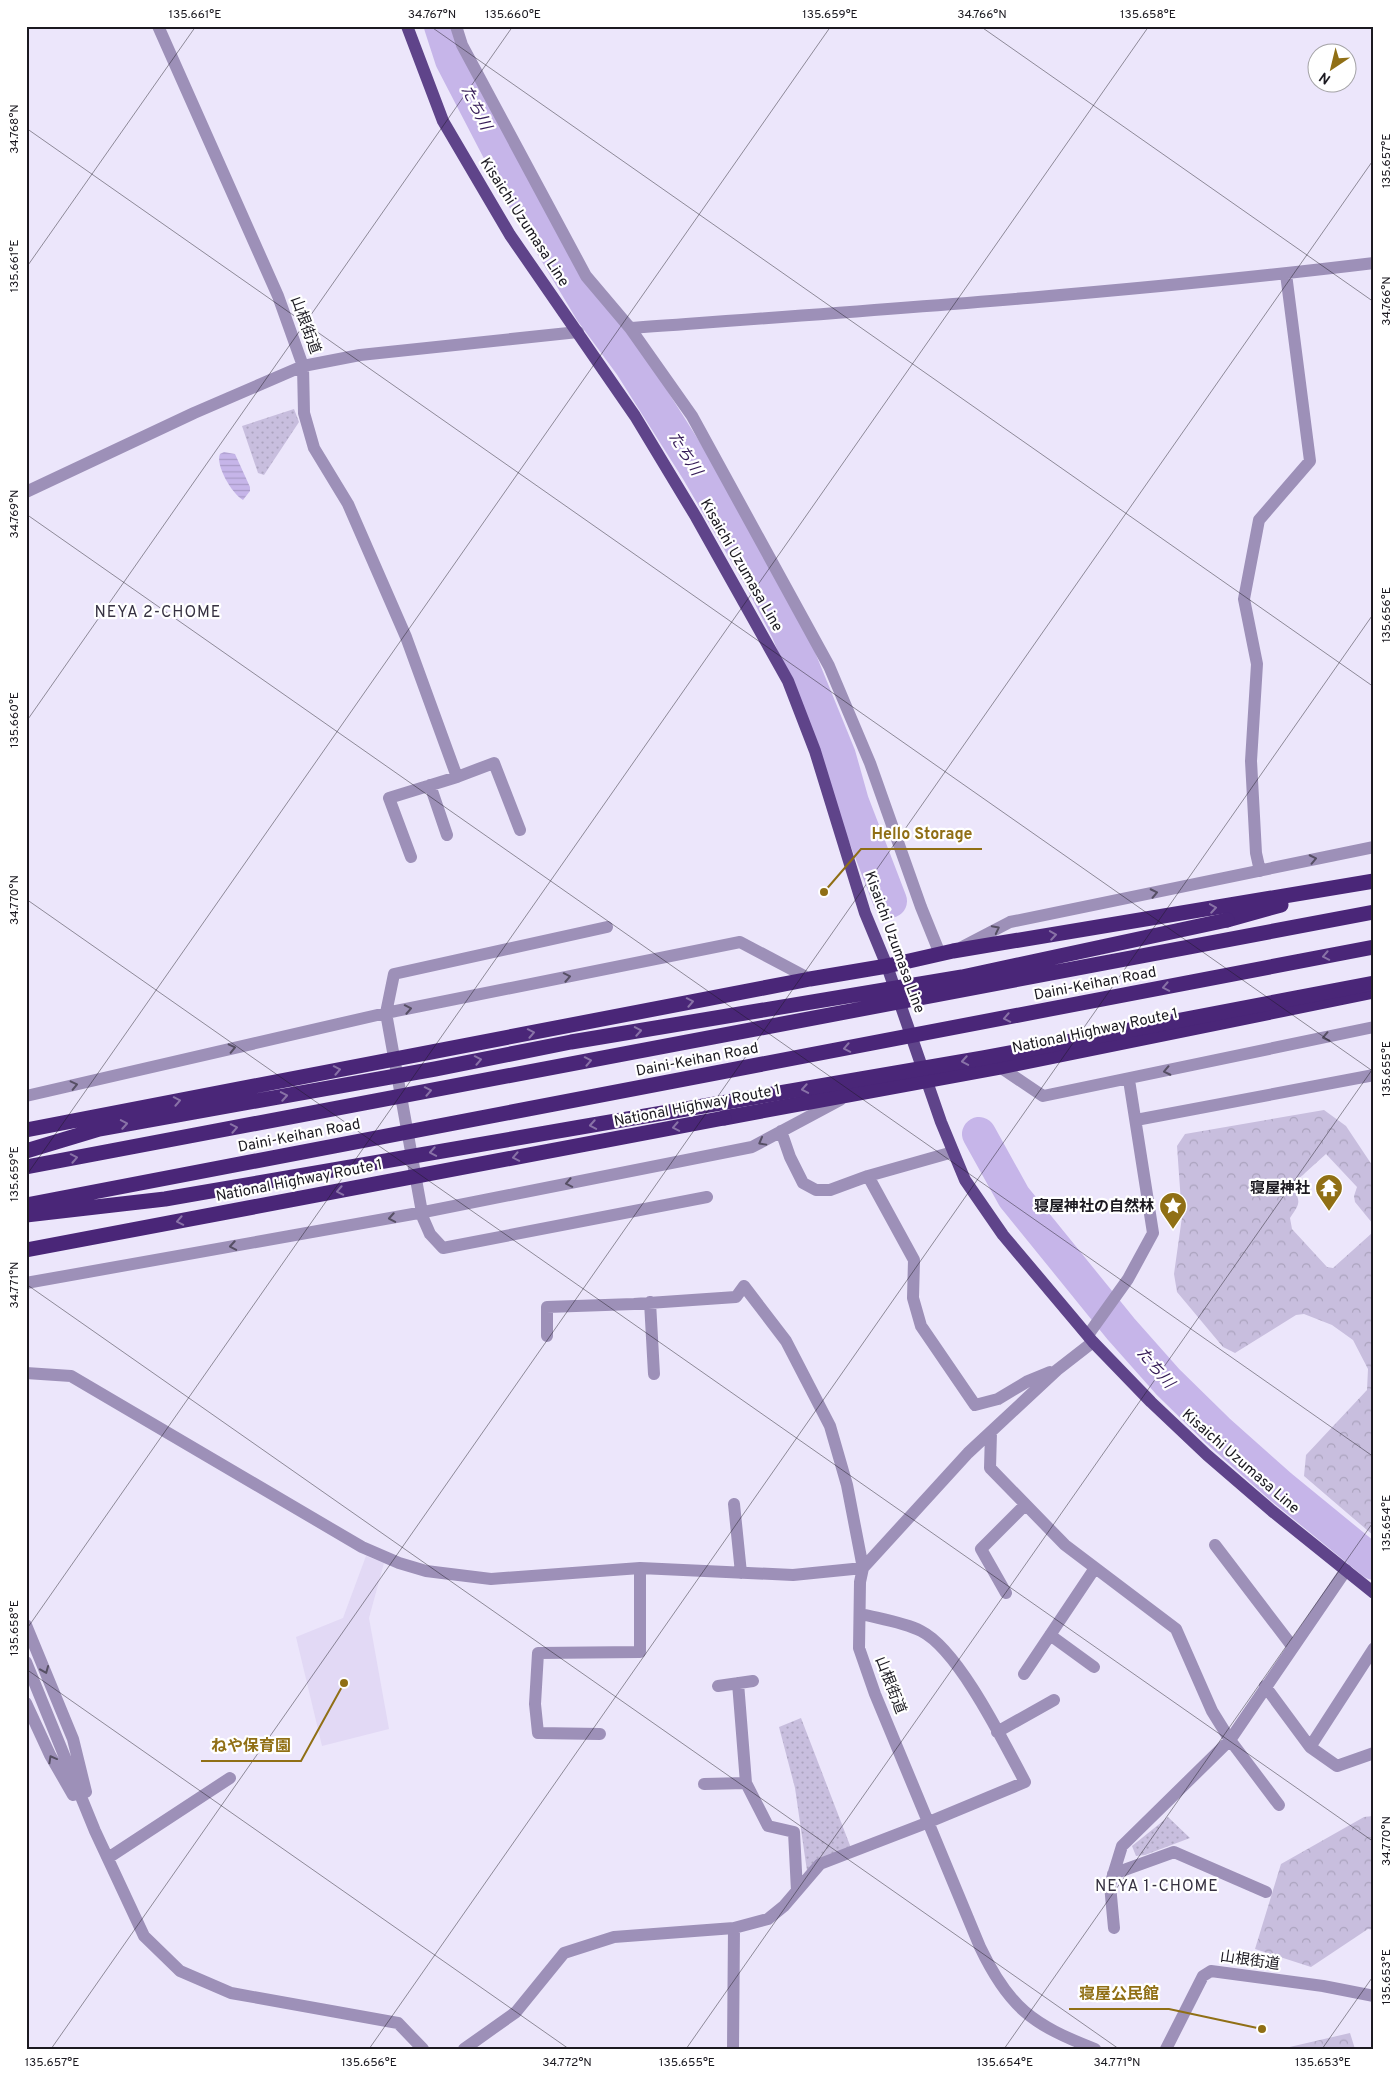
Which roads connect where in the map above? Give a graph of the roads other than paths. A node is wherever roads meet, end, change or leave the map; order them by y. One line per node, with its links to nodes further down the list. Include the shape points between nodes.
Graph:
1 (158, 26): 8 (street, 山根街道, via 278,296)
2 (407, 26): 7 (main road, Kisaichi Uzumasa Line, via 443,121 510,235)
3 (456, 26): 6 (street, via 462,45 586,276)
4 (1374, 263): 5 (street)
5 (1286, 274): 6 (street, via 911,308); 16 (street, via 1310,461 1259,520 1244,599 1257,664 1251,761 1256,853)
6 (630, 328): 22 (street, via 692,416 829,666 870,763 921,907)
7 (578, 332): 8 (street, via 360,355); 23 (main road, Kisaichi Uzumasa Line, via 645,433 788,681 815,751 865,912)
8 (303, 366): 9 (street); 10 (street, 山根街道, via 304,413 314,448 348,504 406,637)
9 (26, 492)
10 (457, 777): 11 (street); 12 (street, via 494,763)
11 (430, 785): 13 (street); 15 (street, via 389,798)
12 (520, 830)
13 (447, 835)
14 (1374, 847): 16 (street, one-way to 14)
15 (411, 856)
16 (1260, 871): 22 (street, one-way to 16, via 1010,922)
17 (1374, 881): 18 (highway)
18 (1349, 885): 22 (highway, one-way to 18); 38 (highway, one-way to 18, bridge, via 99,1129 571,1042 962,977 1227,920)
19 (1374, 912): 40 (highway, Daini-Keihan Road, one-way to 19, bridge)
20 (607, 927): 27 (street, via 394,974)
21 (1374, 947): 43 (highway, Daini-Keihan Road, one-way to 43, bridge)
22 (947, 953): 23 (highway)
23 (887, 966): 24 (highway, bridge); 31 (main road, Kisaichi Uzumasa Line)
24 (810, 979): 27 (street, one-way to 24, via 740,942); 36 (highway, one-way to 24, bridge)
25 (1374, 983): 45 (highway, one-way to 45, bridge, via 993,1056 572,1129 165,1198)
26 (1374, 992): 29 (highway, National Highway Route 1)
27 (386, 1013): 34 (street, one-way to 27); 44 (street)
28 (1374, 1027): 32 (street, one-way to 32)
29 (1000, 1067): 31 (highway, National Highway Route 1); 32 (street, via 1043,1096)
30 (1374, 1075): 35 (street)
31 (927, 1080): 33 (highway, National Highway Route 1); 39 (main road, Kisaichi Uzumasa Line)
32 (1128, 1080): 35 (street)
33 (851, 1094): 37 (street); 46 (highway, National Highway Route 1, one-way to 46, bridge)
34 (26, 1096)
35 (1136, 1120): 50 (street, via 1153,1233)
36 (26, 1130)
37 (781, 1131): 41 (street, via 803,1183 816,1190 830,1190); 44 (street, one-way to 44, via 752,1147)
38 (26, 1151)
39 (953, 1152): 41 (street); 50 (main road, Kisaichi Uzumasa Line, via 965,1180 1003,1235)
40 (26, 1167)
41 (868, 1176): 51 (street, via 914,1260 913,1298 921,1326 975,1405 998,1399 1028,1380)
42 (707, 1197): 44 (street, via 443,1248 430,1234 423,1218)
43 (26, 1205)
44 (424, 1212): 47 (street, one-way to 47)
45 (26, 1215)
46 (26, 1250)
47 (26, 1283)
48 (650, 1302): 49 (street, via 547,1307); 53 (street); 59 (street, 山根街道, via 736,1297 744,1286 786,1340 830,1426 847,1485)
49 (547, 1336)
50 (1090, 1339): 51 (street); 61 (main road, Kisaichi Uzumasa Line, via 1207,1455)
51 (1057, 1370): 54 (street)
52 (26, 1372): 58 (street, via 71,1376 362,1546 399,1563 426,1571 491,1579)
53 (654, 1374)
54 (991, 1432): 56 (street, via 990,1468); 59 (street)
55 (734, 1504): 62 (street)
56 (1025, 1505): 60 (street, via 1065,1546); 64 (street, via 981,1549)
57 (1214, 1546): 68 (street)
58 (640, 1568): 62 (street); 80 (street, via 640,1652 538,1653 535,1704 538,1733)
59 (863, 1568): 62 (street, via 793,1575); 65 (street, 山根街道)
60 (1095, 1568): 67 (street); 81 (street, via 1176,1629 1212,1711)
61 (1346, 1570): 63 (main road, Kisaichi Uzumasa Line); 68 (street)
62 (741, 1573)
63 (1374, 1592)
64 (1006, 1593)
65 (861, 1614): 79 (street, via 921,1630 938,1642 961,1671); 88 (street, 山根街道, via 859,1648)
66 (26, 1625): 89 (street, one-way to 89, via 73,1739)
67 (1050, 1636): 71 (street); 72 (street)
68 (1292, 1646): 76 (street)
69 (1374, 1648): 82 (street)
70 (26, 1662): 89 (street)
71 (1094, 1667)
72 (1024, 1674)
73 (753, 1681): 74 (street)
74 (738, 1683): 75 (street); 85 (street)
75 (718, 1686)
76 (1265, 1686): 81 (street); 82 (street)
77 (1054, 1700): 79 (street)
78 (26, 1703): 89 (street, one-way to 78, via 50,1755)
79 (998, 1732): 88 (street, via 1025,1782)
80 (600, 1734)
81 (1230, 1740): 87 (street); 91 (street, via 1122,1846)
82 (1310, 1747): 83 (street, via 1337,1766)
83 (1374, 1752)
84 (230, 1778): 90 (street)
85 (746, 1783): 86 (street); 92 (street, via 768,1826 794,1832)
86 (704, 1784)
87 (1279, 1805)
88 (930, 1822): 92 (street, via 820,1864); 100 (street, 山根街道, via 980,1947 1009,1997 1027,2014 1062,2036)
89 (95, 1831): 90 (street)
90 (108, 1858): 97 (street, via 144,1936 180,1971 231,1993 398,2023)
91 (1113, 1874): 93 (street, via 1174,1852); 95 (street, via 1110,1885)
92 (797, 1891): 94 (street, via 768,1919)
93 (1266, 1892)
94 (734, 1928): 98 (street, via 614,1937 564,1953 516,2012); 99 (street)
95 (1114, 1928)
96 (1374, 1996): 101 (street, 山根街道, via 1211,1971 1202,1976)
97 (423, 2049)
98 (464, 2049)
99 (732, 2049)
100 (1095, 2049)
101 (1166, 2049)

